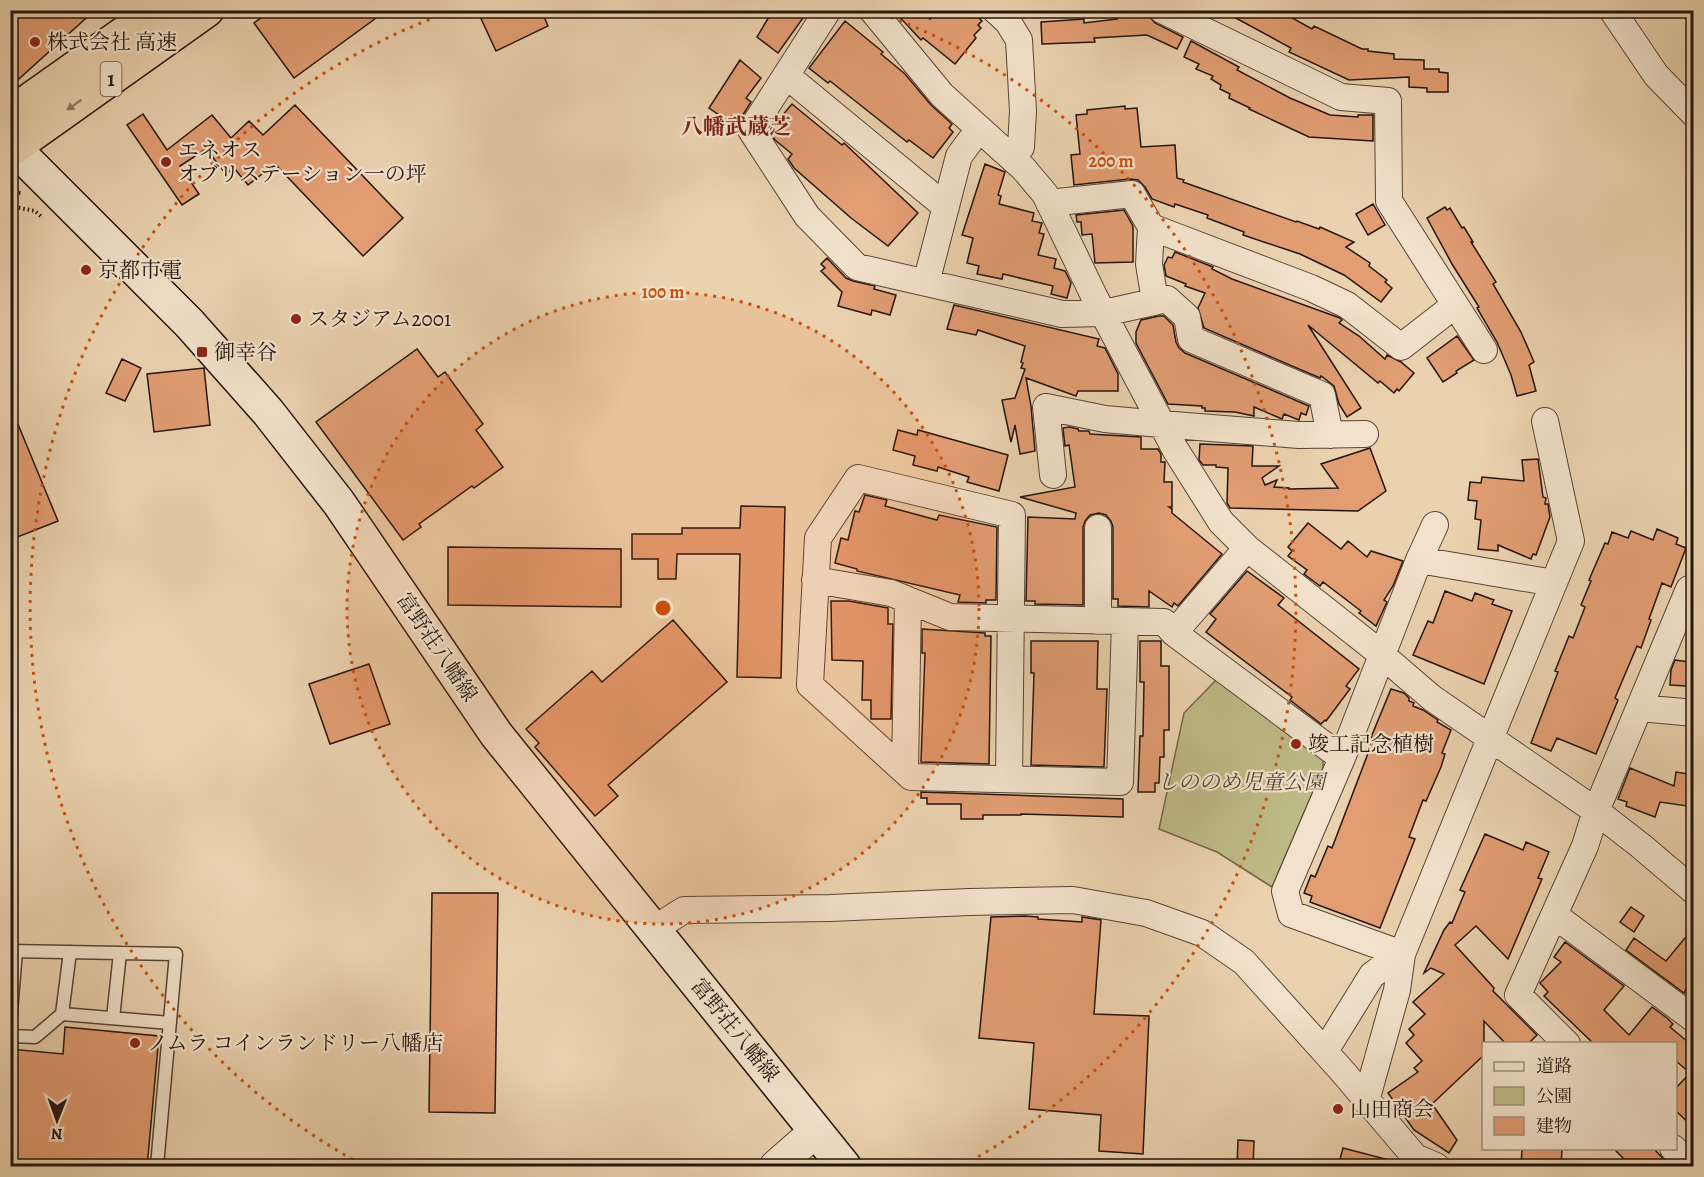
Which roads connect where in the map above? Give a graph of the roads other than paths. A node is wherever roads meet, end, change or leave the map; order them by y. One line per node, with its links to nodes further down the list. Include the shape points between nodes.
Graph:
1 (157, 10): 9 (highway, 1)
2 (207, 10): 12 (highway, 1, one-way to 12)
3 (828, 10): 8 (street)
4 (872, 10): 11 (street, via 942,95)
5 (1162, 10): 19 (street, via 1341,97 1388,101 1389,201)
6 (1612, 10): 10 (street, via 1656,75)
7 (1010, 14): 13 (street, via 1019,40 1023,111 1021,147)
8 (787, 76): 15 (street); 17 (street, via 751,130 807,216 857,267)
9 (10, 114)
10 (1694, 114)
11 (979, 129): 13 (street); 15 (street, via 959,156)
12 (12, 147): 49 (main road, 富野荘八幡線, via 189,323 268,412 339,503 496,734)
13 (1011, 157): 14 (street)
14 (1049, 203): 16 (street, via 1132,195); 20 (street)
15 (946, 207): 17 (street)
16 (1150, 227): 18 (street, via 1149,264); 19 (street, via 1347,305 1401,347)
17 (926, 283): 20 (street, via 1062,314)
18 (1155, 301): 20 (street); 25 (street, via 1167,299 1187,317 1191,339 1322,395)
19 (1455, 305): 21 (street)
20 (1104, 313): 23 (street)
21 (1484, 350)
22 (1545, 421): 32 (street, via 1571,541)
23 (1161, 424): 25 (street); 26 (street, via 1105,419 1046,407); 29 (street, via 1221,522)
24 (1365, 434): 25 (street)
25 (1330, 435)
26 (1053, 475)
27 (1435, 525): 30 (street)
28 (1098, 528): 36 (street)
29 (1246, 548): 38 (street); 39 (street)
30 (1419, 560): 32 (street); 39 (street)
31 (815, 580): 34 (street, via 891,593); 35 (street, via 818,538 858,478 1012,515); 44 (street, via 810,685)
32 (1554, 583): 42 (street)
33 (1692, 586): 40 (street)
34 (908, 600): 35 (street, via 950,617); 44 (street)
35 (1011, 619): 36 (street); 45 (street)
36 (1098, 621): 37 (street)
37 (1125, 621): 38 (street, via 1164,622); 45 (street, via 1120,782)
38 (1174, 633): 43 (street)
39 (1382, 655): 42 (street, via 1432,698); 43 (street)
40 (1640, 708): 41 (street); 46 (street)
41 (1694, 713)
42 (1490, 737): 46 (street); 53 (street)
43 (1342, 758): 53 (street, via 1285,891 1291,914)
44 (905, 770): 45 (street, via 911,777)
45 (1009, 779)
46 (1596, 812): 47 (street); 48 (street, via 1586,846)
47 (1689, 878)
48 (1554, 915): 56 (street); 60 (street, via 1518,995)
49 (654, 929): 61 (street, via 684,910 1073,900 1146,913 1202,933 1244,962); 63 (main road, 富野荘八幡線)
50 (13, 951): 51 (lane); 58 (lane)
51 (70, 952): 52 (lane); 54 (lane)
52 (120, 953): 55 (lane); 57 (lane, via 176,954)
53 (1401, 954): 61 (street, via 1372,975); 62 (street, via 1397,990)
54 (62, 1014): 55 (lane); 59 (lane, via 35,1037)
55 (113, 1018): 57 (lane)
56 (1694, 1019)
57 (170, 1023): 65 (lane)
58 (10, 1024)
59 (10, 1036)
60 (1566, 1042)
61 (1325, 1052): 62 (street)
62 (1366, 1101): 68 (street, via 1415,1157)
63 (816, 1131): 66 (street); 67 (main road, 富野荘八幡線)
64 (1674, 1150): 69 (street)
65 (157, 1167)
66 (776, 1167)
67 (844, 1167)
68 (1436, 1167)
69 (1692, 1167)

